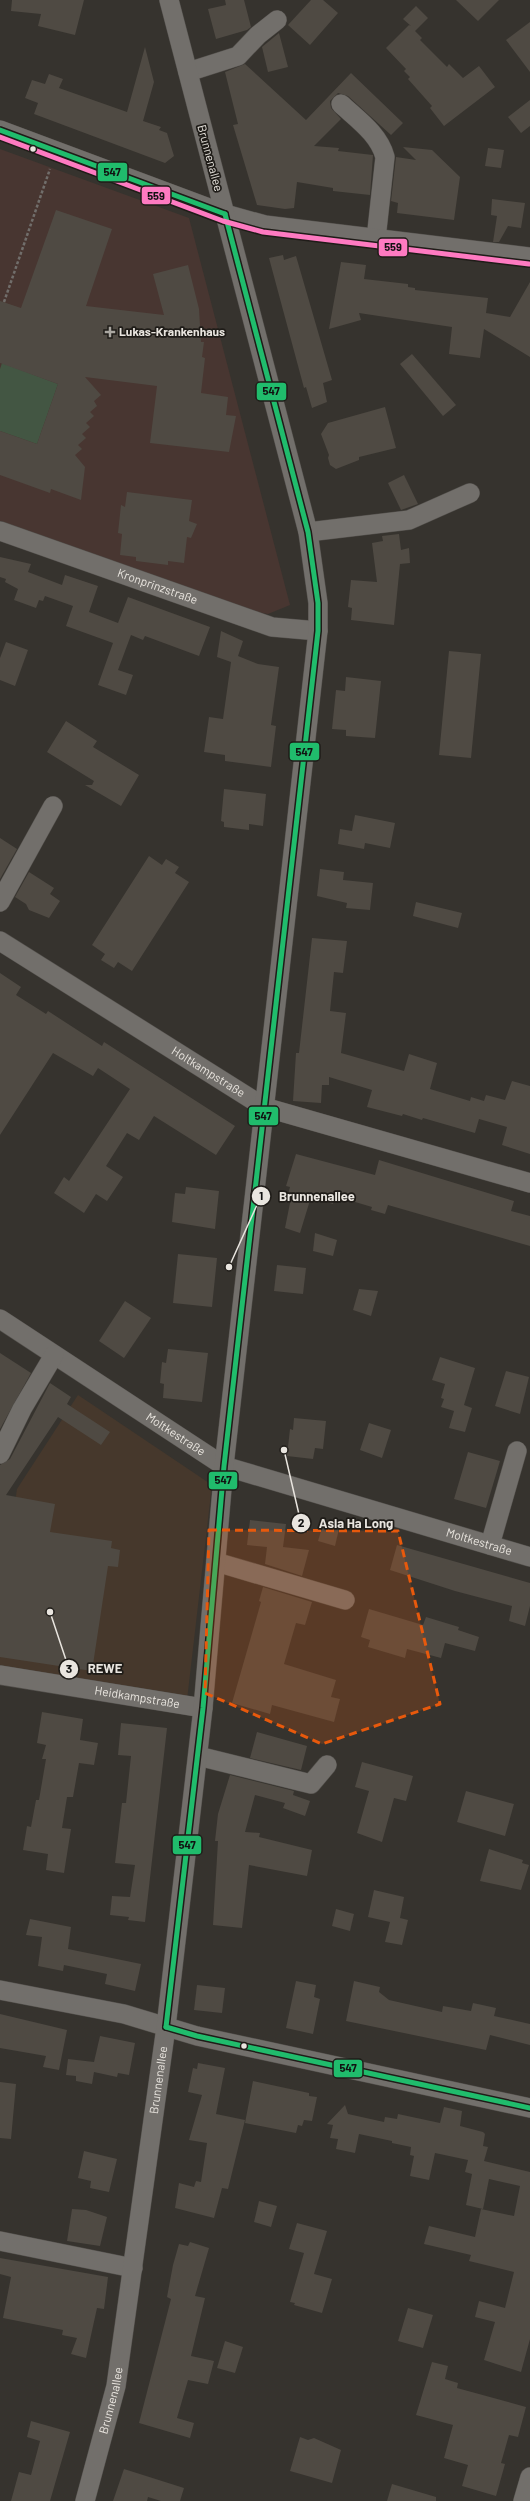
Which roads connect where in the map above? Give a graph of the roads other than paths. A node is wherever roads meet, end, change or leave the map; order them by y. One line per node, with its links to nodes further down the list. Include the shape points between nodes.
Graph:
1 (169, 0): 3 (street, Brunnenallee)
2 (277, 20): 3 (street, via 238,56)
3 (188, 72): 6 (street, Brunnenallee)
4 (341, 104): 7 (street, via 374,136 385,157)
5 (0, 130): 6 (street)
6 (225, 214): 7 (street, via 265,225); 11 (street, Brunnenallee)
7 (376, 239): 8 (street)
8 (530, 257)
9 (470, 493): 11 (street, via 409,520)
10 (0, 531): 12 (street, Kronprinzstraße, via 272,627)
11 (308, 532): 12 (street, Brunnenallee, via 318,603)
12 (318, 631): 16 (street, Brunnenallee)
13 (53, 806): 14 (street)
14 (0, 902)
15 (0, 941): 16 (street, Holtkampstraße)
16 (264, 1107): 17 (street, Holtkampstraße); 22 (street, Brunnenallee)
17 (530, 1183)
18 (0, 1319): 19 (street, Moltkestraße)
19 (54, 1355): 21 (street, via 22,1409); 22 (street, Moltkestraße)
20 (517, 1451): 23 (street)
21 (0, 1454)
22 (224, 1466): 23 (street, Moltkestraße); 25 (street, Brunnenallee)
23 (490, 1545): 24 (street, Moltkestraße)
24 (530, 1557)
25 (216, 1562): 26 (street); 28 (street, Brunnenallee)
26 (345, 1600)
27 (0, 1675): 28 (street, Heidkampstraße)
28 (203, 1708): 29 (street, Brunnenallee)
29 (198, 1756): 30 (street, via 311,1784); 32 (street, Brunnenallee)
30 (327, 1765)
31 (0, 1990): 32 (street, via 124,2014)
32 (166, 2027): 33 (street, via 197,2036); 35 (street, Brunnenallee)
33 (530, 2108)
34 (0, 2241): 35 (street)
35 (133, 2268): 37 (street, Brunnenallee, via 116,2386)
36 (530, 2477): 38 (street)
37 (85, 2501)
38 (523, 2501)

